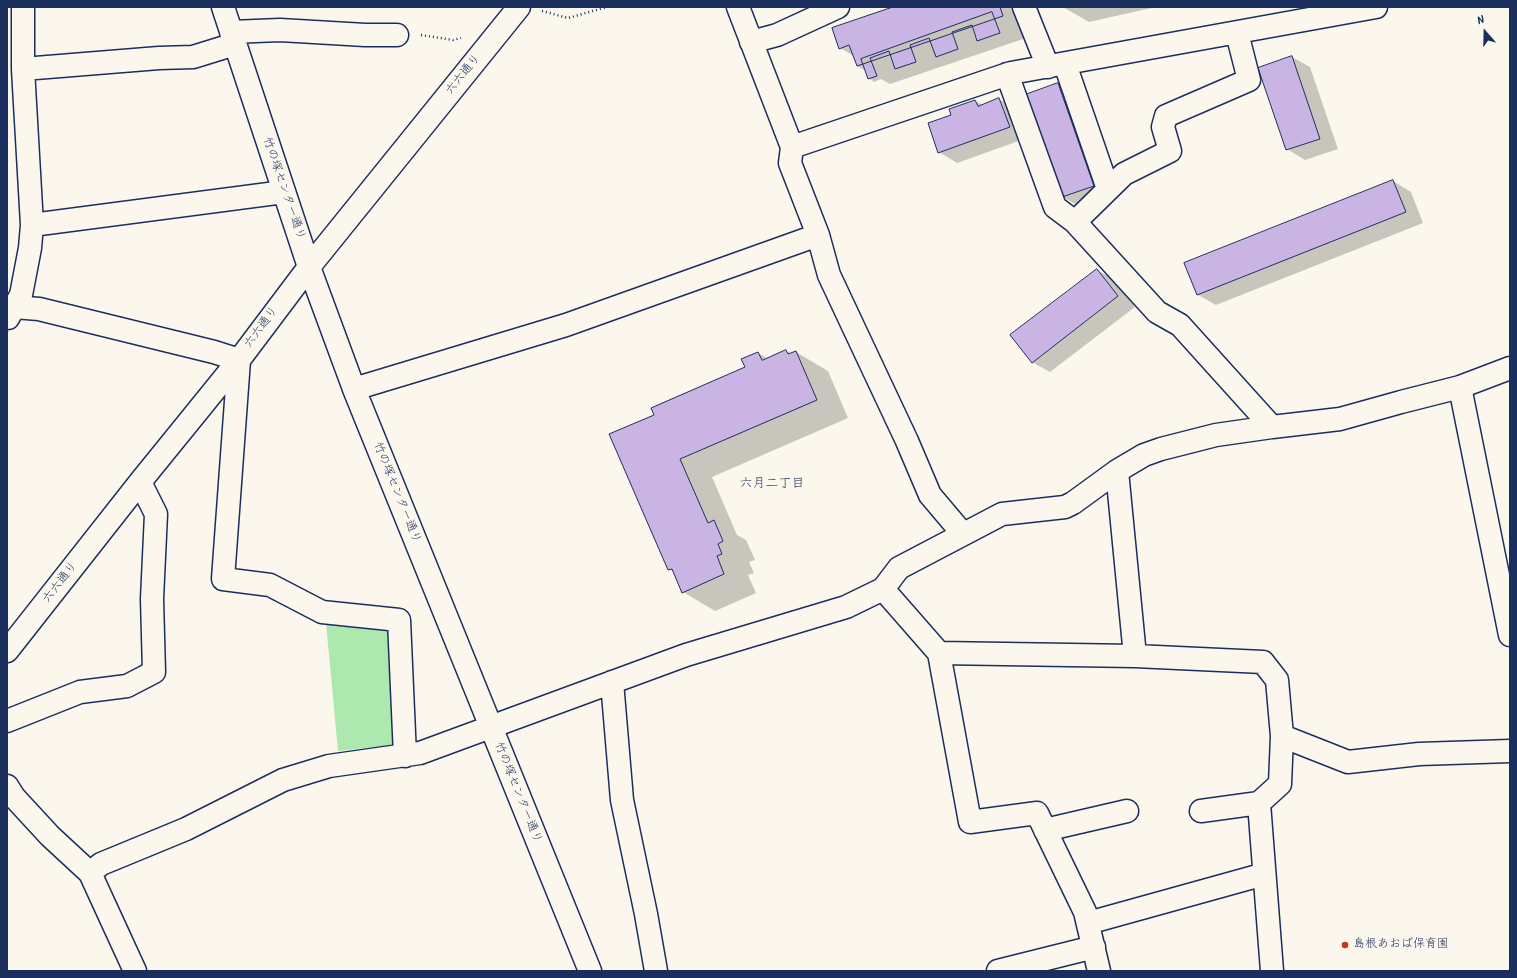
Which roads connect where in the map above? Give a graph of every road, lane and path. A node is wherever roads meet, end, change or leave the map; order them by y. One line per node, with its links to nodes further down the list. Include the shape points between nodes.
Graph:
1 (23, 7): 16 (street)
2 (223, 7): 13 (street, 竹の塚センター通り)
3 (608, 7): 8 (path, via 568,18)
4 (738, 7): 14 (street)
5 (838, 7): 14 (street, via 777,35)
6 (1024, 7): 15 (street)
7 (1376, 7): 9 (street)
8 (529, 8): 11 (street, 六六通り)
9 (1346, 10): 10 (street)
10 (1237, 33): 15 (street); 19 (street, via 1249,80 1166,116 1163,127 1170,151 1124,174)
11 (497, 34): 12 (path, via 453,40 424,35); 24 (street, 六六通り)
12 (397, 35): 13 (street, via 280,30)
13 (233, 38): 16 (street, via 193,57); 20 (street, 竹の塚センター通り)
14 (751, 42): 18 (street)
15 (1056, 65): 17 (street); 19 (street)
16 (23, 69): 22 (street)
17 (1007, 74): 18 (street); 21 (street, via 1055,207)
18 (792, 147): 23 (street, via 790,163)
19 (1108, 189): 21 (street)
20 (284, 192): 22 (street); 24 (street, 竹の塚センター通り)
21 (1075, 222): 30 (street, via 1157,312 1180,324)
22 (32, 225): 25 (street, via 21,295)
23 (818, 235): 29 (street, via 566,325); 33 (street, via 829,275 930,495)
24 (309, 267): 26 (street, 六六通り); 29 (street, 竹の塚センター通り)
25 (9, 311): 26 (street, via 39,309)
26 (239, 360): 32 (street, 六六通り); 44 (street, via 223,579 270,585 322,612 399,620)
27 (1510, 368): 28 (street)
28 (1460, 387): 30 (street, via 1340,419); 35 (street)
29 (354, 389): 41 (street, 竹の塚センター通り)
30 (1272, 427): 31 (street, via 1216,435 1161,449 1144,455)
31 (1117, 471): 33 (street, via 1065,507 1002,514); 38 (street)
32 (140, 482): 36 (street, 六六通り); 40 (street, via 156,514 152,599 154,672 127,686 80,692)
33 (963, 534): 34 (street, via 899,568)
34 (883, 589): 37 (street); 39 (street, via 846,607 686,655)
35 (1510, 636)
36 (7, 651)
37 (939, 653): 38 (street); 49 (street, via 970,822 1037,813)
38 (1135, 656): 42 (street, via 1263,662 1277,680)
39 (612, 682): 41 (street); 56 (street, via 622,800)
40 (7, 721)
41 (490, 727): 44 (street, via 420,753); 55 (street, 竹の塚センター通り)
42 (1282, 736): 43 (street, via 1348,762 1419,754); 46 (street, via 1280,784)
43 (1510, 751)
44 (405, 756): 50 (street, via 329,766 290,777 186,829 101,864)
45 (7, 786): 50 (street, via 50,836)
46 (1259, 803): 48 (street); 51 (street)
47 (1127, 811): 49 (street)
48 (1201, 811)
49 (1045, 830): 52 (street)
50 (90, 873): 54 (street)
51 (1264, 873): 52 (street); 59 (street)
52 (1088, 923): 53 (street)
53 (1094, 948): 57 (street); 58 (street)
54 (135, 971)
55 (590, 971)
56 (656, 971)
57 (998, 971)
58 (1099, 971)
59 (1272, 971)

